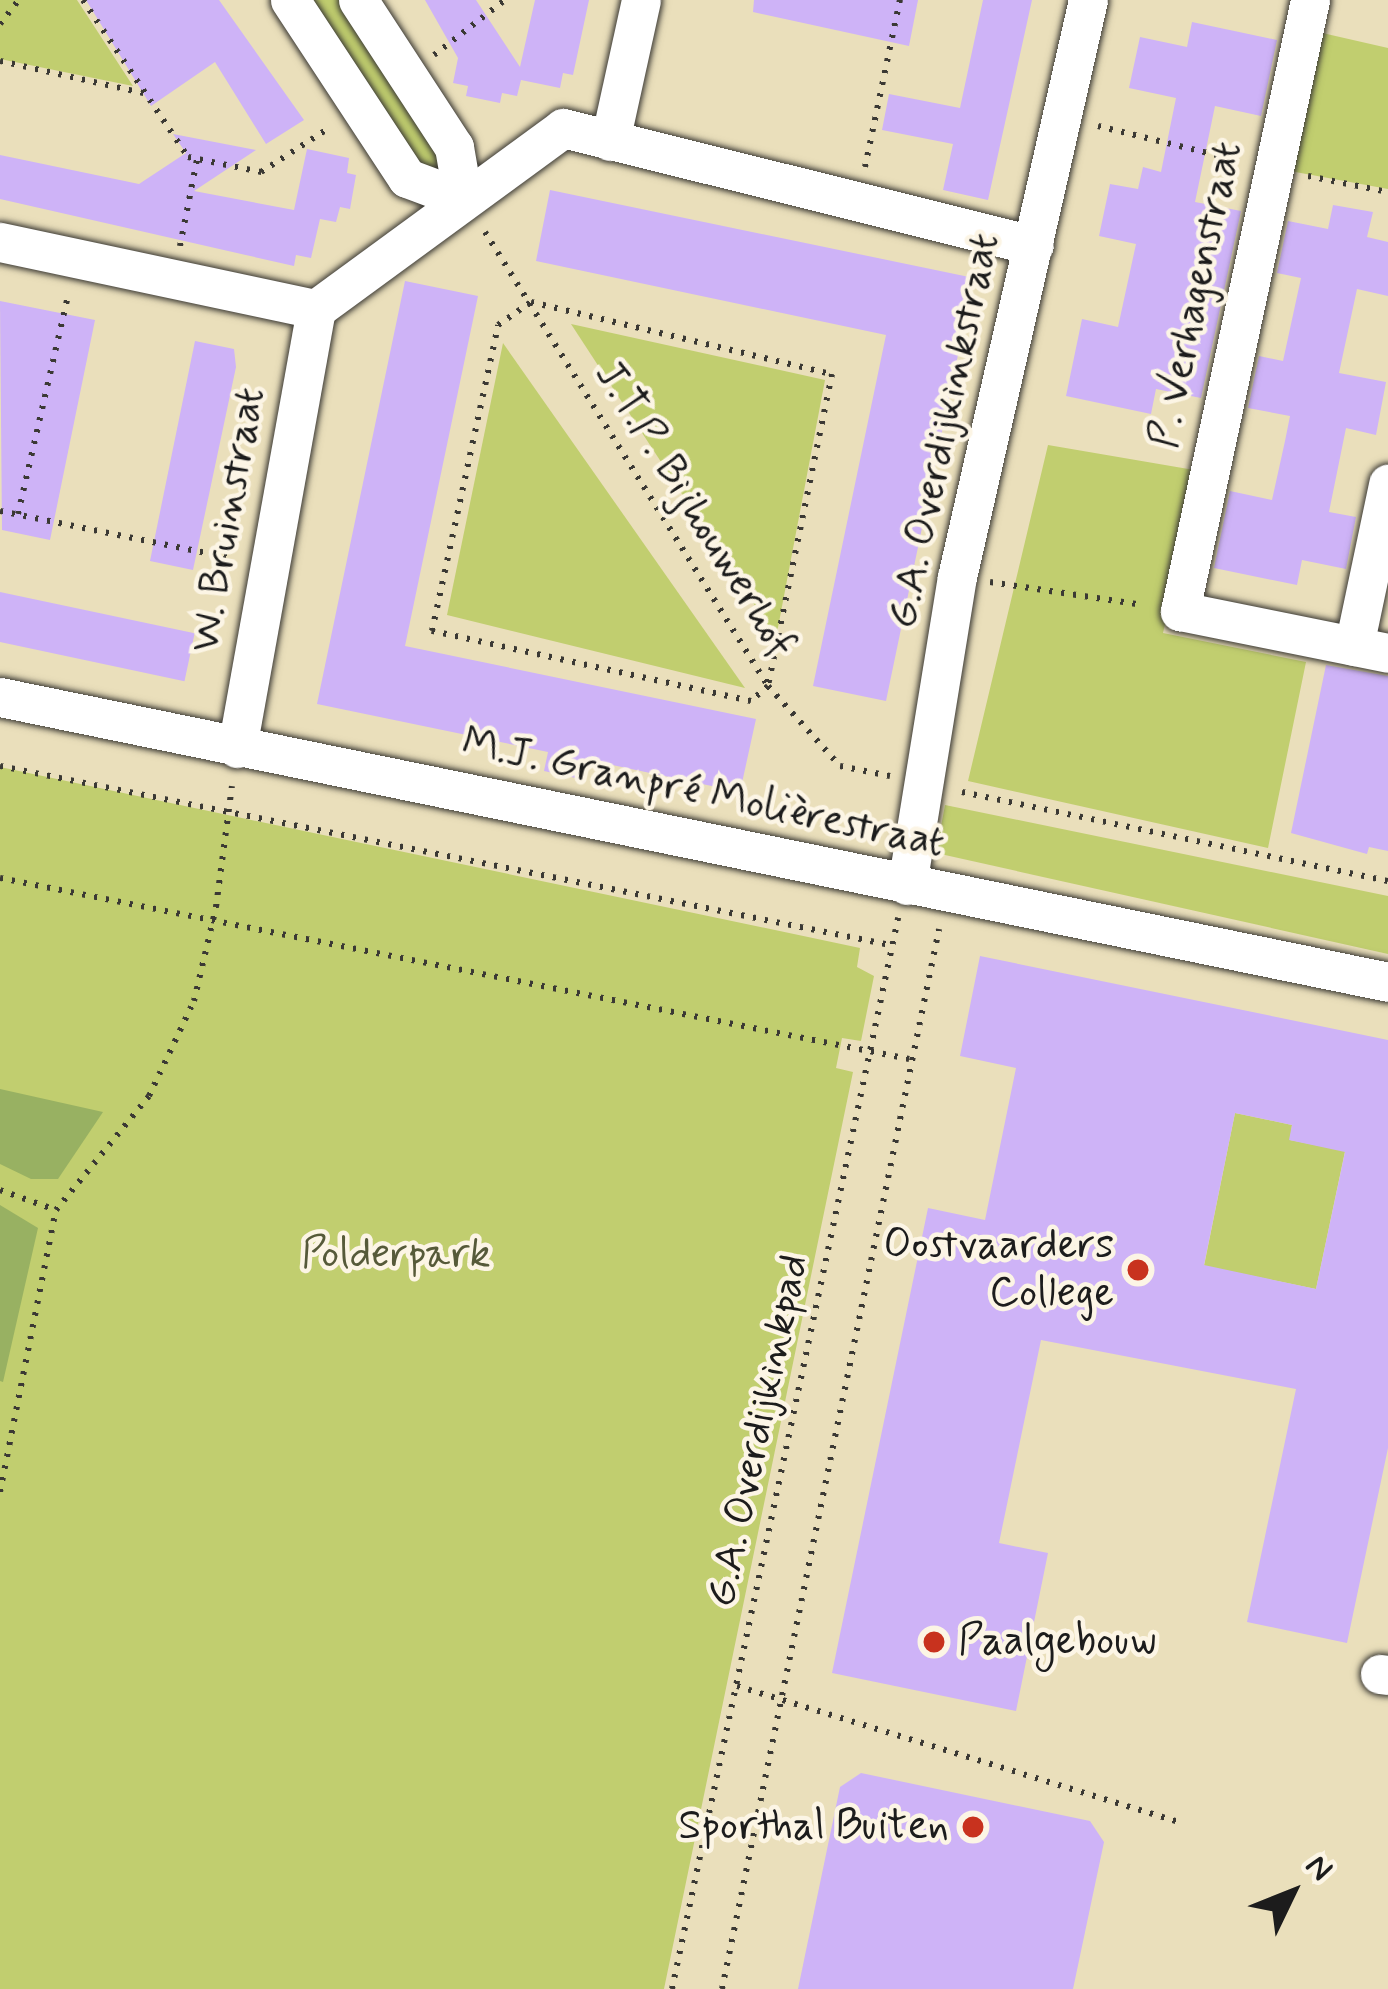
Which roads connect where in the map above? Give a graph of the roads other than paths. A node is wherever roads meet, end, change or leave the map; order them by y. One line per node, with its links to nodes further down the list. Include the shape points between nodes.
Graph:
1 (290, 0): 7 (street, via 407,178)
2 (358, 0): 7 (street, via 454,146)
3 (641, 0): 6 (street)
4 (1088, 0): 9 (street, G.A. Overdijkinkstraat)
5 (1310, 0): 12 (street, P. Verhagenstraat, via 1180,611)
6 (610, 141): 7 (street, via 563,128); 9 (street)
7 (463, 199): 10 (street)
8 (0, 242): 10 (street)
9 (1034, 245): 15 (street, G.A. Overdijkinkstraat, via 957,577)
10 (316, 309): 14 (street, W. Bruinstraat)
11 (1388, 484): 12 (street)
12 (1371, 650)
13 (0, 697): 14 (street, M.J. Granpré Molièrestraat)
14 (237, 748): 15 (street, M.J. Granpré Molièrestraat)
15 (907, 885): 16 (street, M.J. Granpré Molièrestraat)
16 (1388, 982)

